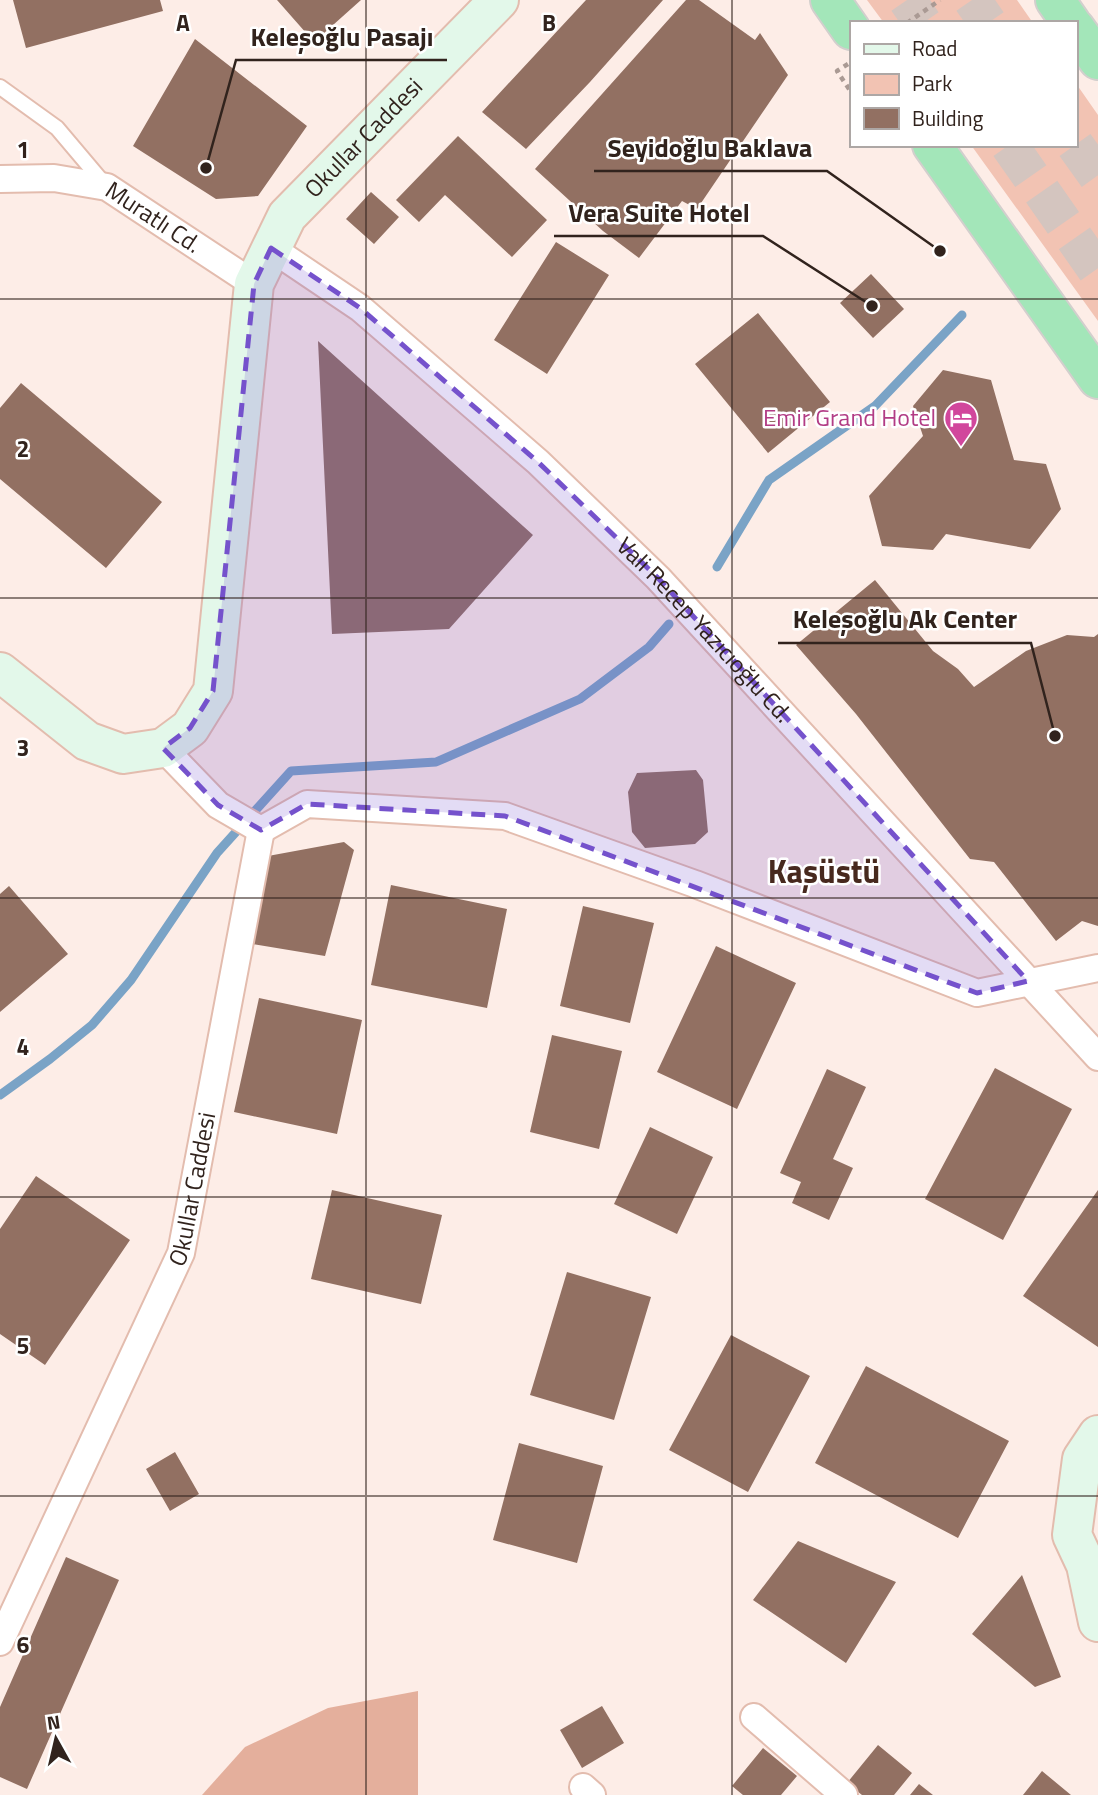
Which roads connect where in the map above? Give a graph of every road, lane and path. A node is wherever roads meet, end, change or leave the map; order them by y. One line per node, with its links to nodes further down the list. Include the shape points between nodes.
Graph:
1 (499, 0): 16 (street, Okullar Caddesi)
2 (830, 0): 7 (highway)
3 (940, 0): 5 (path, bridge)
4 (1055, 0): 6 (highway)
5 (910, 21)
6 (1070, 21)
7 (850, 29)
8 (1077, 32): 9 (highway)
9 (1098, 60)
10 (850, 62): 12 (path, via 837,71)
11 (0, 87): 15 (lane, via 57,128)
12 (850, 90)
13 (933, 147): 18 (highway)
14 (0, 179): 15 (street, Muratlı Cd., via 54,178)
15 (107, 187): 17 (street, Muratlı Cd.)
16 (279, 232): 17 (street, Okullar Caddesi); 23 (street, Vali Recep Yazıcıoğlu Cd., via 538,462 648,568)
17 (254, 284): 20 (street, Okullar Caddesi, via 213,691 190,728)
18 (1098, 379)
19 (0, 672): 20 (street, via 87,741 123,754)
20 (163, 748): 21 (street, via 218,805)
21 (261, 830): 23 (street, via 307,804 505,816 977,993); 28 (street, Okullar Caddesi, via 181,1254)
22 (1098, 968): 23 (street)
23 (1028, 981): 24 (street, Vali Recep Yazıcıoğlu Cd.)
24 (1098, 1057)
25 (1098, 1435): 26 (street, via 1082,1459 1072,1535)
26 (1092, 1571): 27 (street)
27 (1098, 1622)
28 (0, 1642)
29 (754, 1717): 30 (street)
30 (844, 1795)

